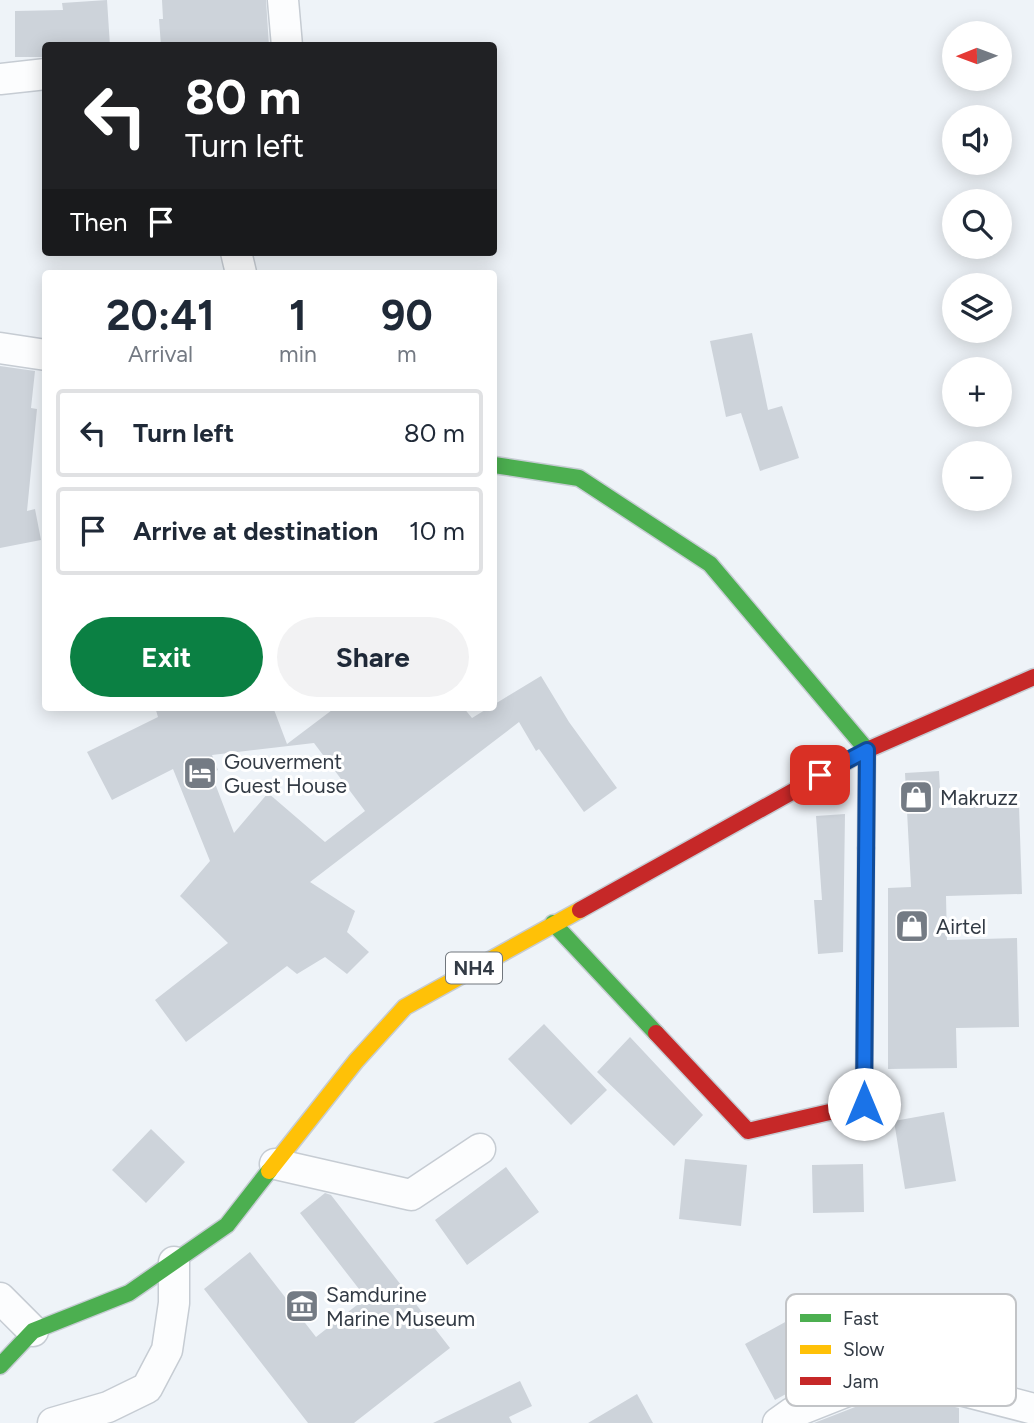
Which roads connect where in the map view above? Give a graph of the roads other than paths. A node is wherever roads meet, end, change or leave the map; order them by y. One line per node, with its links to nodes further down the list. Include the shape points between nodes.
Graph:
1 (283, 0): 2 (street)
2 (287, 42)
3 (42, 74): 4 (street)
4 (0, 79)
5 (0, 348): 6 (street)
6 (42, 354)
7 (497, 465): 9 (main road, via 579,478 710,564)
8 (1034, 677): 9 (main road, NH4)
9 (867, 750): 10 (main road, NH4); 10 (main road, via 864,1104 748,1131)
10 (554, 923): 12 (main road, NH4, via 405,1007)
11 (480, 1149): 12 (street, via 411,1195)
12 (275, 1164): 13 (main road, NH4, via 227,1224)
13 (174, 1262): 15 (main road, NH4, via 129,1293); 20 (street, via 167,1350 147,1388 108,1407)
14 (0, 1298): 15 (street)
15 (33, 1331): 16 (main road, NH4)
16 (0, 1366)
17 (1016, 1404): 19 (street)
18 (809, 1406): 21 (street)
19 (1034, 1409)
20 (53, 1423)
21 (778, 1423)

